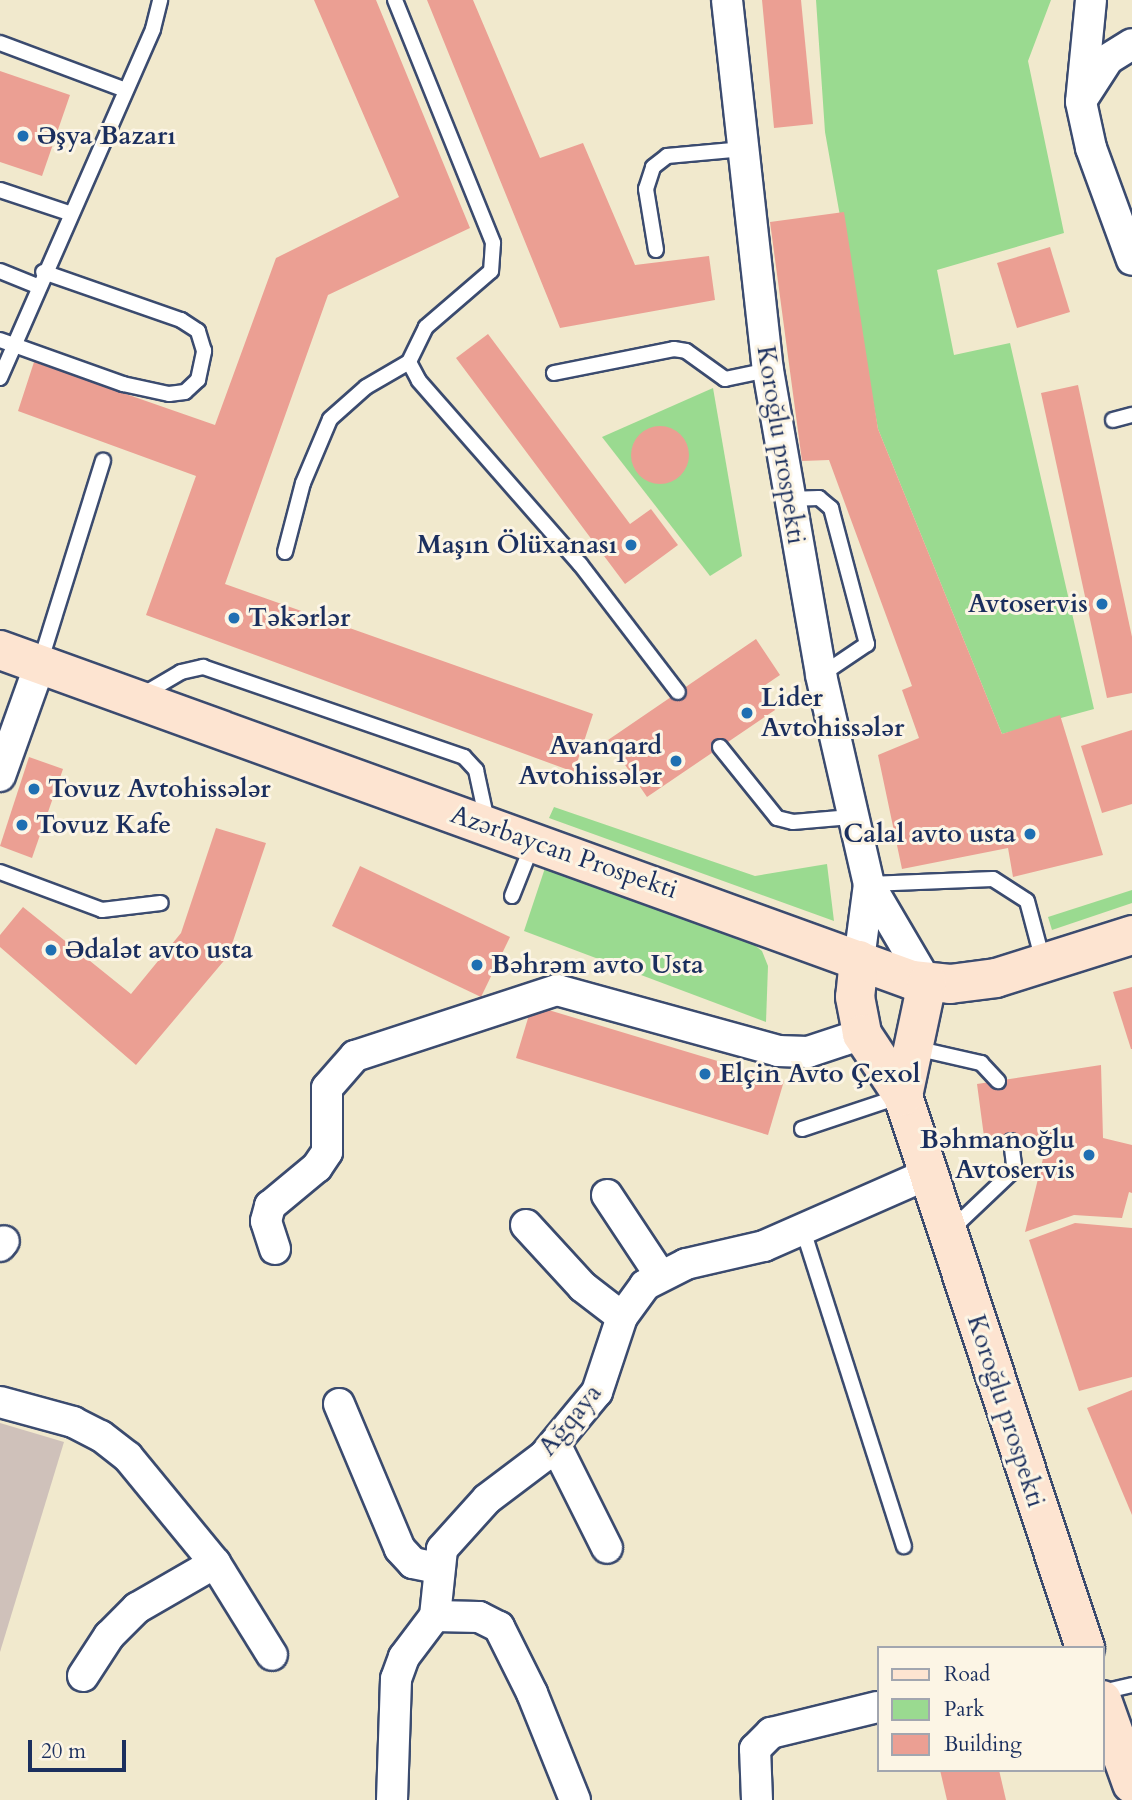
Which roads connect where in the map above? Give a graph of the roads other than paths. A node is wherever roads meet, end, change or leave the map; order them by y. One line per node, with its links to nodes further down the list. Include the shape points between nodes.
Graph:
1 (160, 0): 7 (lane, via 153,29)
2 (395, 0): 18 (lane, via 493,243 491,271 426,327)
3 (727, 0): 9 (street, Koroğlu prospekti)
4 (1091, 0): 8 (street)
5 (0, 43): 7 (lane)
6 (1132, 44): 8 (street, via 1108,58)
7 (123, 89): 11 (lane)
8 (1081, 102): 13 (street, via 1091,148)
9 (744, 149): 12 (lane, via 667,156 653,167 646,189); 19 (street, Koroğlu prospekti)
10 (0, 190): 11 (lane)
11 (69, 213): 15 (lane)
12 (656, 250)
13 (1132, 260)
14 (0, 271): 16 (lane)
15 (43, 272): 16 (lane); 17 (lane, via 181,320 198,331 204,351 198,380 185,392 169,394 123,384)
16 (37, 286): 17 (lane)
17 (6, 342): 21 (lane)
18 (409, 362): 26 (lane, via 366,387 330,419 303,483); 30 (lane, via 419,381 580,564)
19 (768, 370): 20 (lane, via 725,379 686,351 674,349); 25 (street, Koroğlu prospekti)
20 (554, 373)
21 (0, 378)
22 (1132, 415): 23 (lane)
23 (1113, 420)
24 (103, 461): 28 (lane)
25 (787, 499): 29 (street, Koroğlu prospekti); 29 (lane, via 819,498 831,508 867,644)
26 (285, 552)
27 (0, 650): 28 (street, Azərbaycan Prospekti)
28 (40, 664): 31 (street, Azərbaycan Prospekti); 33 (street)
29 (821, 675): 34 (street, Koroğlu prospekti)
30 (678, 692)
31 (137, 698): 35 (street, Azərbaycan Prospekti); 35 (lane, via 181,672 202,667 464,757 476,770)
32 (720, 747): 34 (lane, via 777,818 793,822)
33 (0, 776)
34 (851, 817): 38 (street, Koroğlu prospekti)
35 (488, 825): 36 (street, Azərbaycan Prospekti)
36 (534, 841): 39 (lane); 42 (street, Azərbaycan Prospekti)
37 (0, 872): 40 (lane, via 102,909)
38 (869, 884): 42 (street); 43 (lane, via 993,879 1013,888 1027,901); 44 (street)
39 (512, 896)
40 (161, 903)
41 (1132, 935): 43 (street, Azərbaycan Prospekti)
42 (859, 960): 44 (street, Azərbaycan Prospekti); 45 (street, via 855,997)
43 (1044, 966): 44 (street, Azərbaycan Prospekti, via 996,978)
44 (927, 982): 46 (street)
45 (862, 1034): 48 (street); 56 (street, via 808,1052 778,1051 557,990 355,1056 327,1088 327,1152 317,1167 270,1206 265,1221)
46 (913, 1047): 47 (lane, via 981,1063); 48 (street)
47 (998, 1081)
48 (903, 1096): 49 (lane); 51 (street, Koroğlu prospekti)
49 (802, 1129)
50 (1011, 1141): 55 (lane, via 1014,1165 1010,1174)
51 (928, 1174): 54 (street, Ağqaya, via 820,1218); 55 (street, Koroğlu prospekti)
52 (607, 1195): 57 (street)
53 (526, 1226): 58 (street, via 583,1287)
54 (803, 1230): 57 (street, Ağqaya, via 764,1247 686,1264); 62 (lane)
55 (948, 1233): 67 (street, Koroğlu prospekti)
56 (275, 1249)
57 (660, 1275): 58 (street, Ağqaya, via 645,1285)
58 (622, 1317): 61 (street, Ağqaya, via 597,1392)
59 (0, 1402): 64 (street, via 73,1422 101,1436 128,1457)
60 (339, 1404): 65 (street, via 400,1549 413,1563)
61 (555, 1444): 63 (street); 65 (street, Ağqaya, via 487,1499 442,1549)
62 (904, 1546)
63 (607, 1548)
64 (215, 1563): 68 (street); 69 (street, via 137,1608 108,1636)
65 (437, 1568): 66 (street, Ağqaya)
66 (435, 1616): 75 (street, via 404,1657 396,1679); 76 (street, via 479,1618 499,1627 532,1693)
67 (1083, 1646)
68 (272, 1654)
69 (83, 1676)
70 (1132, 1685): 71 (lane)
71 (1104, 1692)
72 (1104, 1706): 74 (street)
73 (876, 1707): 77 (street, via 771,1732 755,1749)
74 (1132, 1783)
75 (392, 1800)
76 (575, 1800)
77 (757, 1800)

